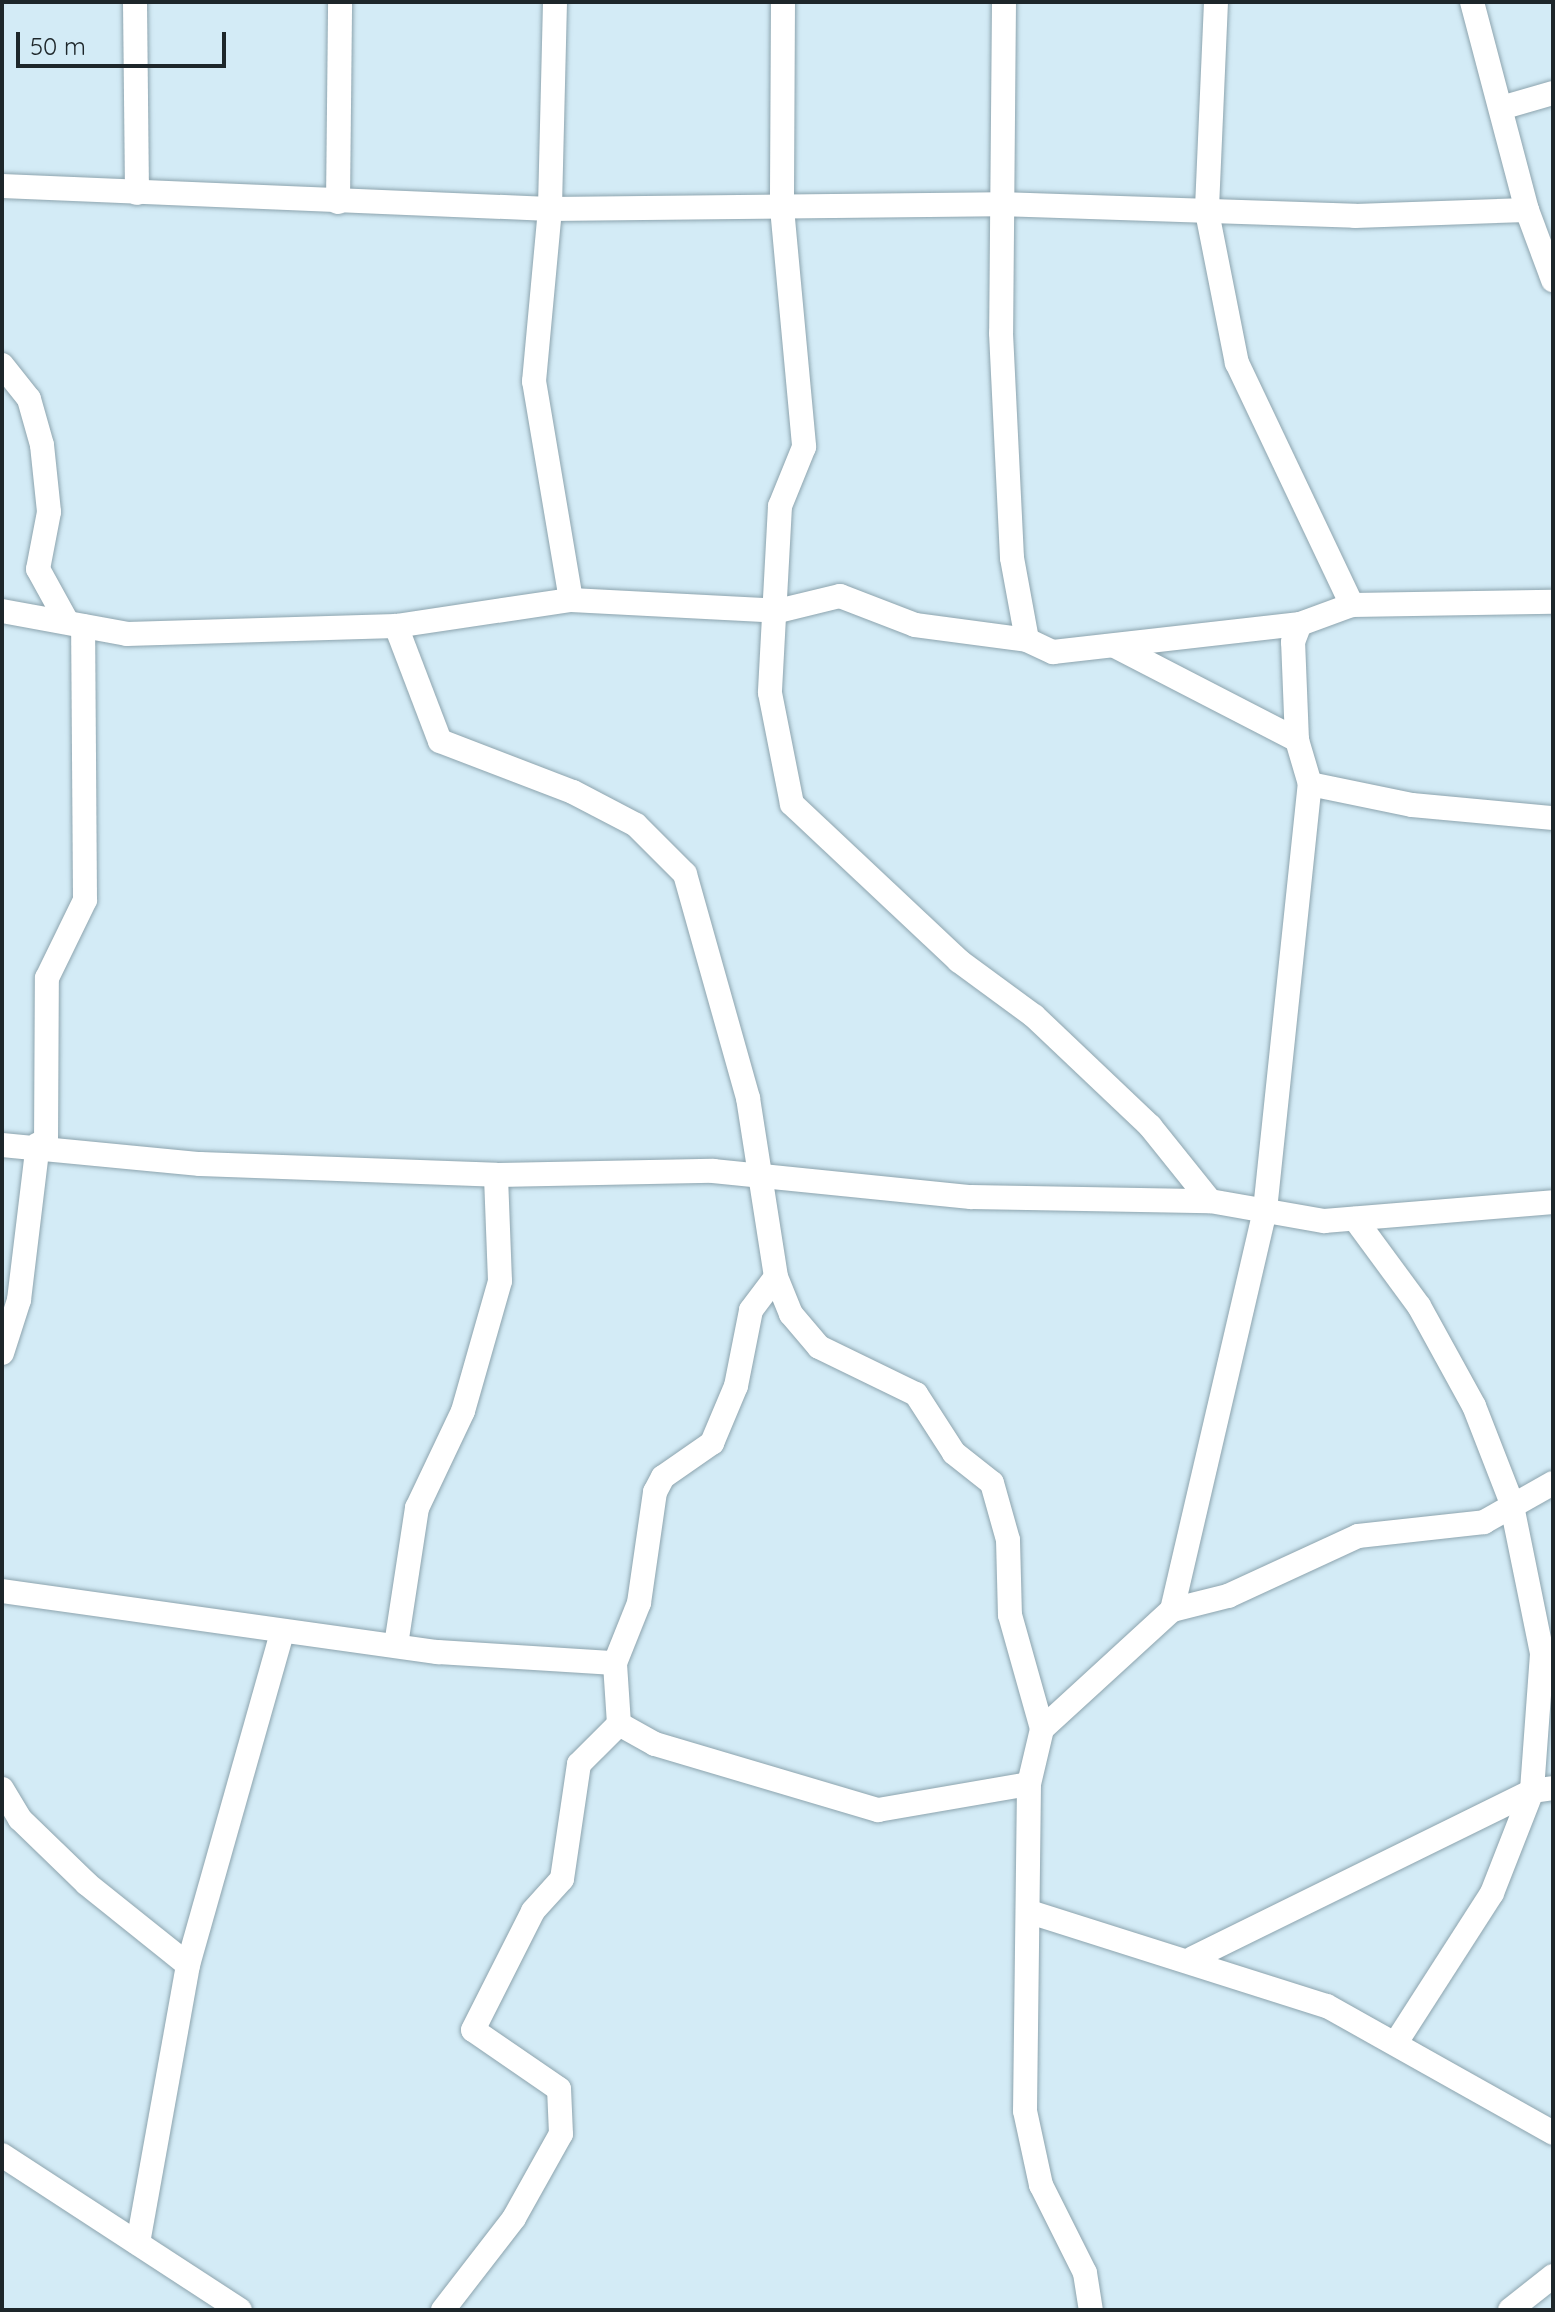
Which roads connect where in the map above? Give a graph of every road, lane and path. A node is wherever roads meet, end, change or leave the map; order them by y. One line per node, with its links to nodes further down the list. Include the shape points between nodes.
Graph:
1 (135, 2): 11 (street)
2 (340, 2): 12 (street)
3 (555, 2): 15 (street)
4 (783, 2): 14 (street)
5 (1004, 2): 13 (street)
6 (1216, 2): 17 (street)
7 (1472, 2): 9 (street)
8 (1553, 93): 9 (street)
9 (1501, 108): 16 (street)
10 (2, 186): 11 (street)
11 (137, 193): 12 (street)
12 (338, 202): 15 (street)
13 (999, 204): 14 (street); 17 (street); 28 (street, via 1012,558)
14 (782, 208): 15 (street); 24 (street, via 804,447 780,506)
15 (550, 209): 20 (street, via 534,381)
16 (1527, 210): 17 (street); 18 (street)
17 (1207, 212): 22 (street, via 1237,363)
18 (1552, 277)
19 (2, 365): 25 (street, via 29,399 42,445 49,512 38,569)
20 (571, 600): 24 (street); 27 (street)
21 (1553, 602): 22 (street)
22 (1352, 605): 26 (street)
23 (2, 611): 25 (street)
24 (778, 611): 28 (street, via 840,596 915,625); 37 (street, via 770,693 792,804 959,961 1034,1016 1150,1126)
25 (75, 623): 27 (street, via 127,634); 33 (street, via 85,900 47,978)
26 (1300, 624): 29 (street); 30 (street, via 1293,642)
27 (396, 626): 36 (street, via 440,741 573,792 636,825 685,874)
28 (1027, 640): 29 (street, via 1053,652)
29 (1114, 645): 30 (street)
30 (1297, 740): 31 (street)
31 (1310, 784): 32 (street, via 1412,805); 39 (street)
32 (1553, 818)
33 (42, 1144): 34 (street); 35 (street, via 200,1164); 42 (street, via 19,1300)
34 (2, 1145)
35 (496, 1175): 36 (street); 48 (street, via 500,1281 463,1411 417,1508)
36 (766, 1175): 37 (street, via 971,1197); 41 (street)
37 (1210, 1201): 39 (street)
38 (1553, 1202): 40 (street)
39 (1265, 1210): 40 (street, via 1296,1219); 46 (street)
40 (1355, 1219): 44 (street, via 1441,1341)
41 (776, 1277): 50 (street, via 751,1310 736,1386 712,1443 663,1477 655,1492 639,1603); 52 (street, via 802,1330 819,1347 916,1394 954,1453 992,1483 1008,1540 1010,1615)
42 (2, 1353)
43 (1553, 1483): 44 (street)
44 (1511, 1501): 46 (street, via 1484,1522 1396,1530 1321,1548 1228,1596); 49 (street)
45 (2, 1591): 47 (street)
46 (1172, 1610): 52 (street)
47 (282, 1633): 48 (street); 58 (street)
48 (396, 1645): 50 (street)
49 (1547, 1653): 55 (street)
50 (615, 1663): 51 (street)
51 (619, 1724): 53 (street, via 655,1744 878,1810); 65 (street, via 579,1764 562,1879 533,1911 473,2030 559,2089 565,2105 561,2134 514,2218)
52 (1042, 1729): 53 (street)
53 (1029, 1784): 56 (street)
54 (2, 1789): 58 (street, via 20,1819 87,1884)
55 (1543, 1789): 57 (street); 59 (street, via 1492,1893)
56 (1033, 1913): 57 (street); 66 (street, via 1025,2111 1041,2185 1085,2273)
57 (1193, 1958): 59 (street, via 1327,2006)
58 (188, 1965): 62 (street)
59 (1397, 2041): 60 (street)
60 (1553, 2133)
61 (2, 2155): 62 (street)
62 (138, 2243): 64 (street)
63 (1553, 2276): 67 (street)
64 (240, 2310)
65 (443, 2310)
66 (1091, 2310)
67 (1510, 2310)

